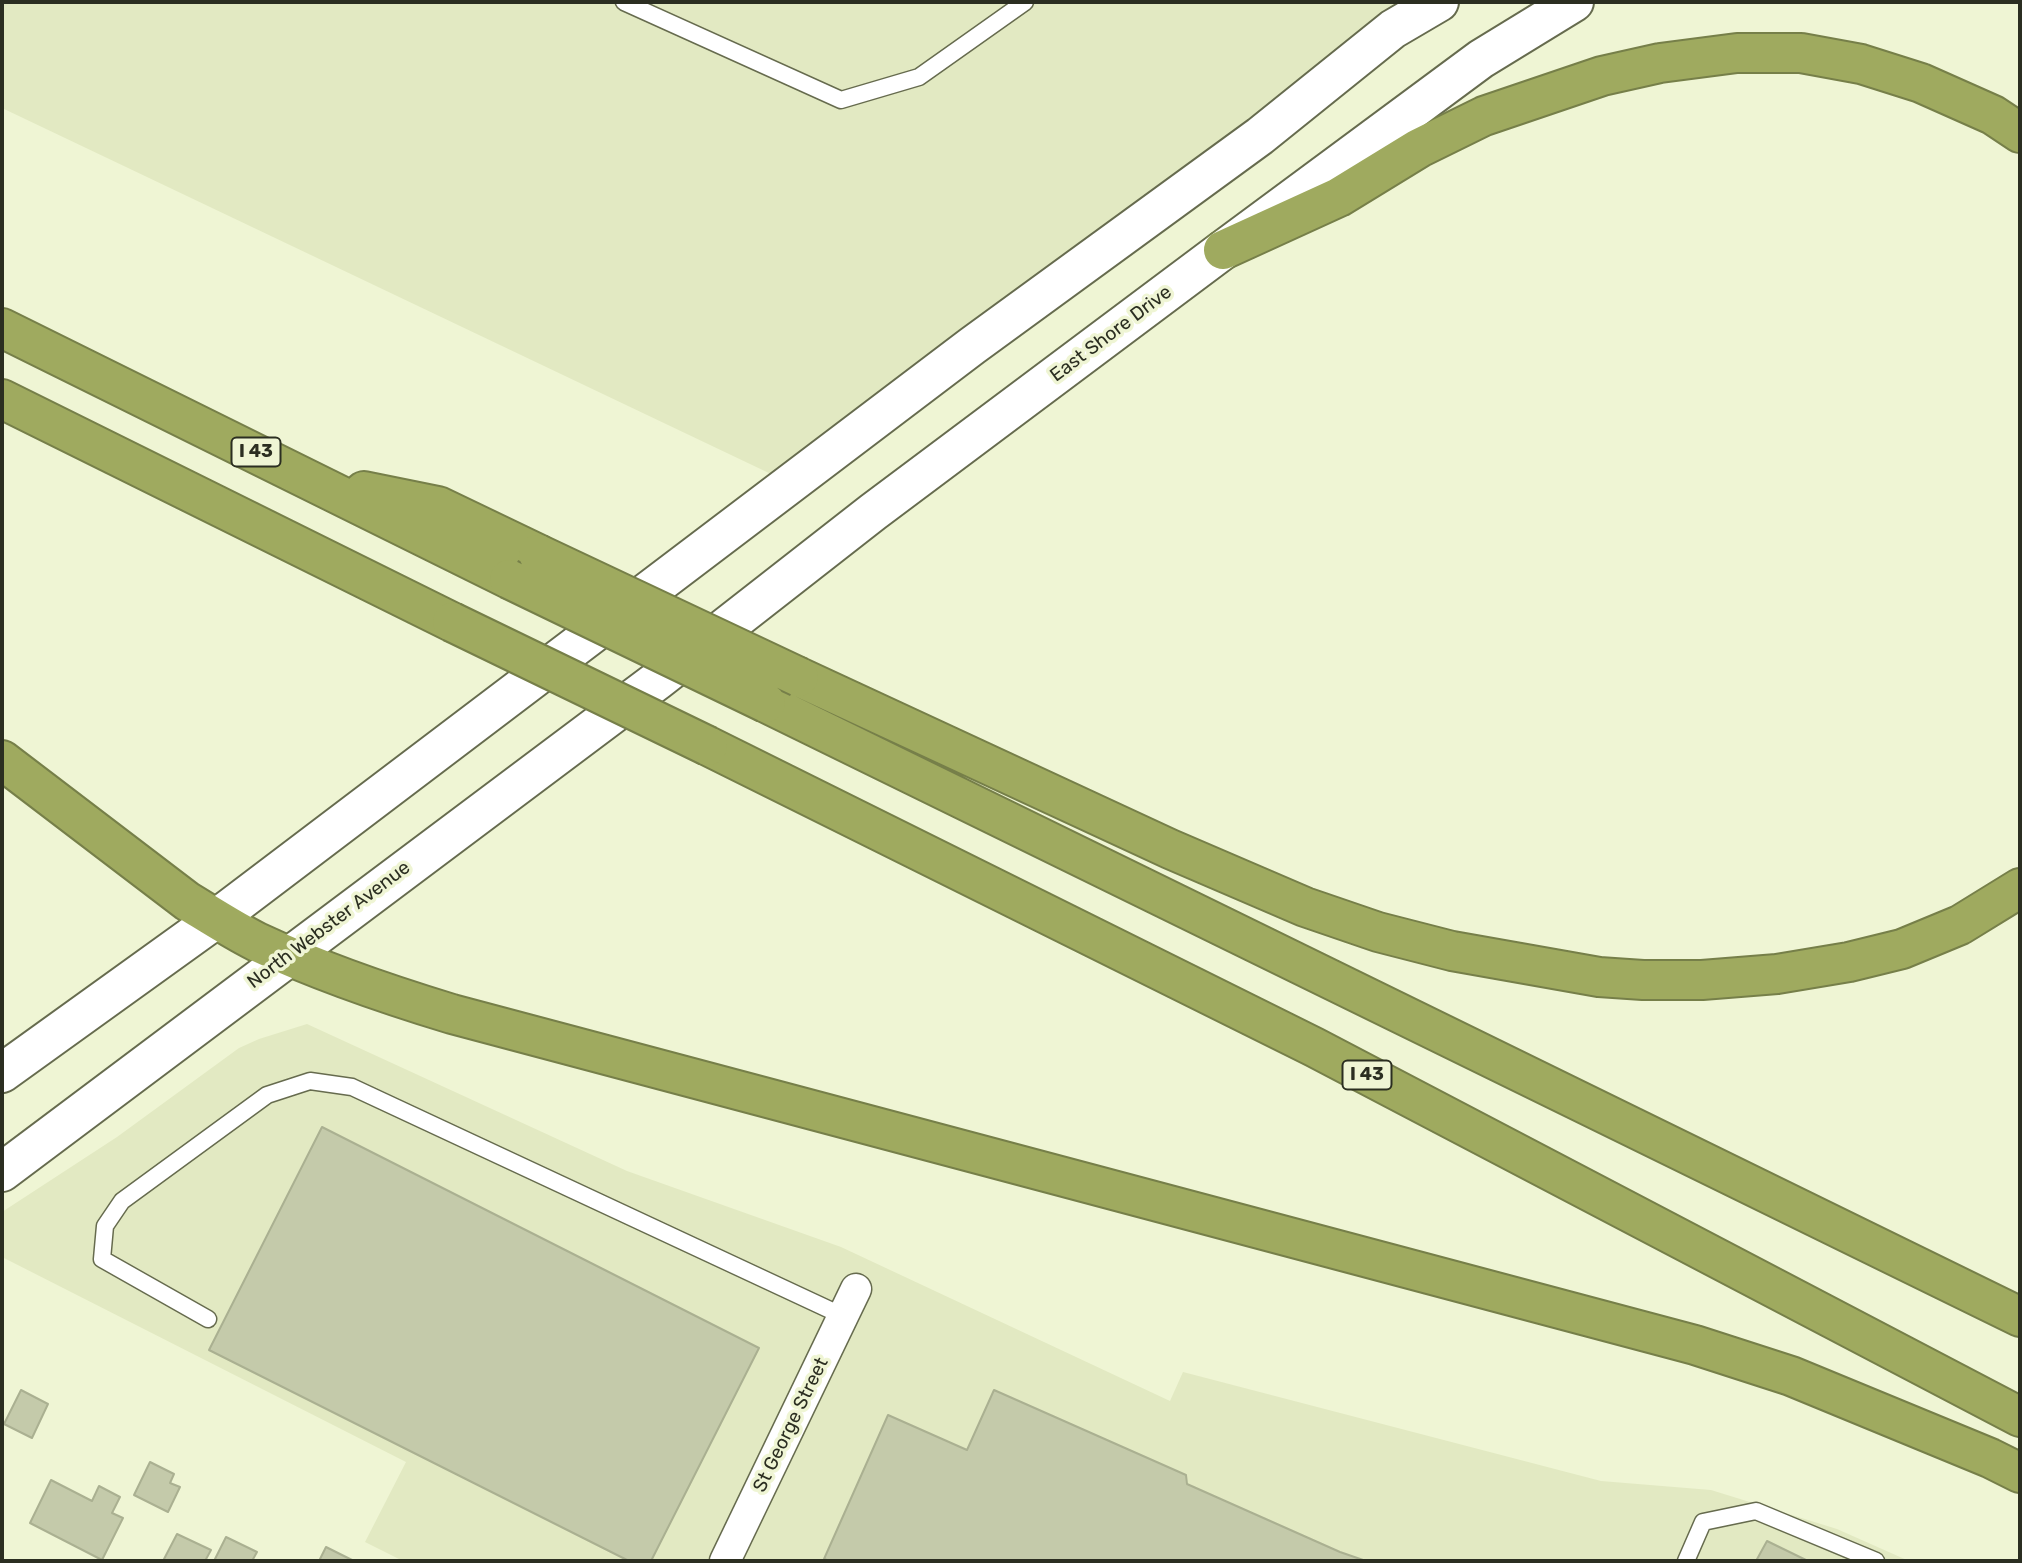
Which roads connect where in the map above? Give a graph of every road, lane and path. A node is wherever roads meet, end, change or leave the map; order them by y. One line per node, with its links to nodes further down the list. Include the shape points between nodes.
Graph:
1 (624, 2): 2 (lane, via 841,100 919,78)
2 (1025, 2)
3 (1439, 2): 13 (main road, via 1393,29 1260,136 972,346)
4 (1574, 2): 6 (main road, East Shore Drive, via 1481,60)
5 (2020, 133): 6 (highway, via 1993,115 1921,83 1861,64 1801,53 1737,53 1660,63 1602,76 1484,116 1419,148 1339,197)
6 (1223, 250): 10 (main road, East Shore Drive)
7 (2, 328): 9 (highway, I 43)
8 (2, 400): 21 (highway, I 43, bridge, via 1314,1047)
9 (316, 482): 12 (highway, bridge, via 438,506 1158,843 1305,907 1452,951 1598,977 1702,980 1777,974 1902,949 1960,925); 19 (highway, I 43, bridge)
10 (658, 680): 14 (main road, North Webster Avenue)
11 (2, 761): 13 (highway)
12 (2020, 888)
13 (216, 919): 14 (highway); 15 (main road)
14 (288, 955): 16 (main road, North Webster Avenue); 22 (highway, via 452,1014 1695,1345 1791,1376)
15 (2, 1073)
16 (2, 1172)
17 (856, 1289): 18 (street, St George Street)
18 (843, 1316): 20 (lane, via 352,1087 310,1081 267,1095 122,1201 105,1226 102,1259); 23 (street, St George Street)
19 (2020, 1317)
20 (208, 1319)
21 (2020, 1417)
22 (2020, 1473)
23 (725, 1561)
24 (1686, 1561): 25 (lane, via 1703,1522 1756,1511)
25 (1876, 1561)

